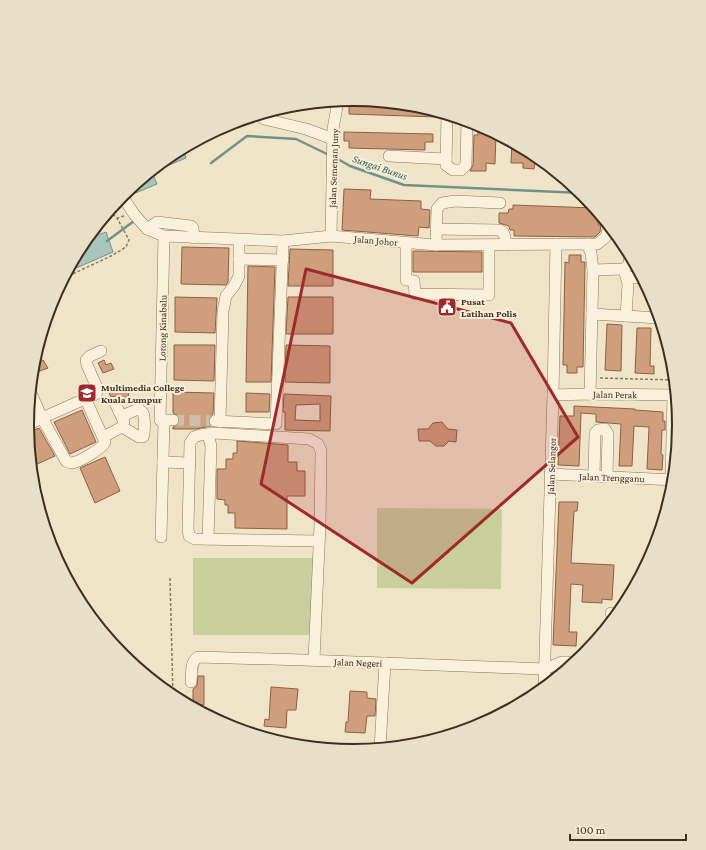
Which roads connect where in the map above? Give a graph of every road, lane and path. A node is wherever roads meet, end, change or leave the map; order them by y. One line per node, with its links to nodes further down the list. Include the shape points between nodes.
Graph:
1 (337, 107): 5 (lane, Jalan Semenan Juny)
2 (264, 119): 5 (lane, via 306,129)
3 (447, 120): 7 (lane)
4 (467, 127): 7 (lane, via 466,165 460,170 453,170 446,165)
5 (333, 142): 17 (lane, Jalan Semenan Juny)
6 (389, 156): 7 (lane)
7 (446, 159)
8 (125, 201): 10 (lane)
9 (500, 203): 14 (lane, via 442,202 437,209)
10 (133, 212): 12 (path); 13 (lane)
11 (113, 215): 12 (path)
12 (117, 218): 32 (path, via 128,236 126,247)
13 (147, 229): 16 (lane, Jalan Johor); 18 (lane, via 157,222 191,226)
14 (436, 229): 24 (lane); 26 (lane, via 499,230 503,232)
15 (608, 234): 23 (lane, Jalan Johor, via 597,244)
16 (164, 236): 18 (lane, Jalan Johor); 50 (lane, Lorong Kinabalu, via 166,420)
17 (331, 236): 20 (lane, Jalan Johor); 21 (lane, Jalan Johor)
18 (194, 238): 19 (lane, Jalan Johor)
19 (239, 240): 20 (lane, Jalan Johor); 27 (lane)
20 (283, 241): 28 (lane)
21 (406, 243): 24 (lane, Jalan Johor); 25 (lane, via 406,280 414,281 414,294 489,295)
22 (556, 244): 23 (lane, Jalan Johor); 26 (lane, Jalan Johor); 41 (lane, Jalan Selangor)
23 (587, 244): 30 (lane)
24 (436, 245): 25 (lane, Jalan Johor)
25 (489, 245): 26 (lane, Jalan Johor)
26 (505, 245)
27 (239, 259): 28 (lane); 28 (lane, via 239,276 226,296 223,311 218,421 276,424)
28 (283, 260)
29 (629, 266): 31 (lane)
30 (593, 270): 31 (lane); 34 (lane)
31 (626, 273): 33 (lane); 35 (lane)
32 (72, 274)
33 (634, 276)
34 (592, 314): 35 (lane); 38 (lane)
35 (626, 316): 36 (lane)
36 (653, 318)
37 (101, 352): 43 (lane, via 86,360 98,390 96,394)
38 (590, 377): 39 (path); 40 (lane)
39 (669, 380)
40 (590, 394): 41 (lane, Jalan Perak); 42 (lane, Jalan Perak)
41 (553, 395): 52 (lane, Jalan Selangor)
42 (670, 395)
43 (85, 398): 46 (lane); 49 (lane)
44 (35, 403): 46 (lane)
45 (115, 404): 49 (lane, via 122,421)
46 (42, 418): 47 (lane); 49 (lane, via 66,461 70,463 103,447)
47 (34, 422)
48 (208, 434): 51 (lane, via 194,437 190,443); 57 (lane, via 211,446); 58 (lane, via 309,440 318,444 321,452)
49 (103, 437)
50 (163, 462): 51 (lane); 56 (lane, Lorong Kinabalu)
51 (190, 463): 57 (lane, via 189,536)
52 (550, 474): 53 (lane, Jalan Trengganu); 63 (lane, Jalan Selangor)
53 (594, 476): 54 (lane, Jalan Trengganu); 54 (lane, via 595,433 605,429 608,434)
54 (607, 477): 55 (lane, Jalan Trengganu)
55 (667, 480)
56 (161, 537)
57 (208, 539): 58 (lane)
58 (319, 541): 60 (lane)
59 (170, 578): 66 (path)
60 (314, 660): 62 (lane, Jalan Negeri); 65 (lane, Jalan Negeri, via 198,658 192,663)
61 (566, 662): 63 (lane)
62 (385, 663): 63 (lane, Jalan Negeri); 67 (lane)
63 (545, 669): 64 (lane, Jalan Selangor)
64 (544, 680)
65 (191, 682)
66 (173, 688)
67 (380, 742)

